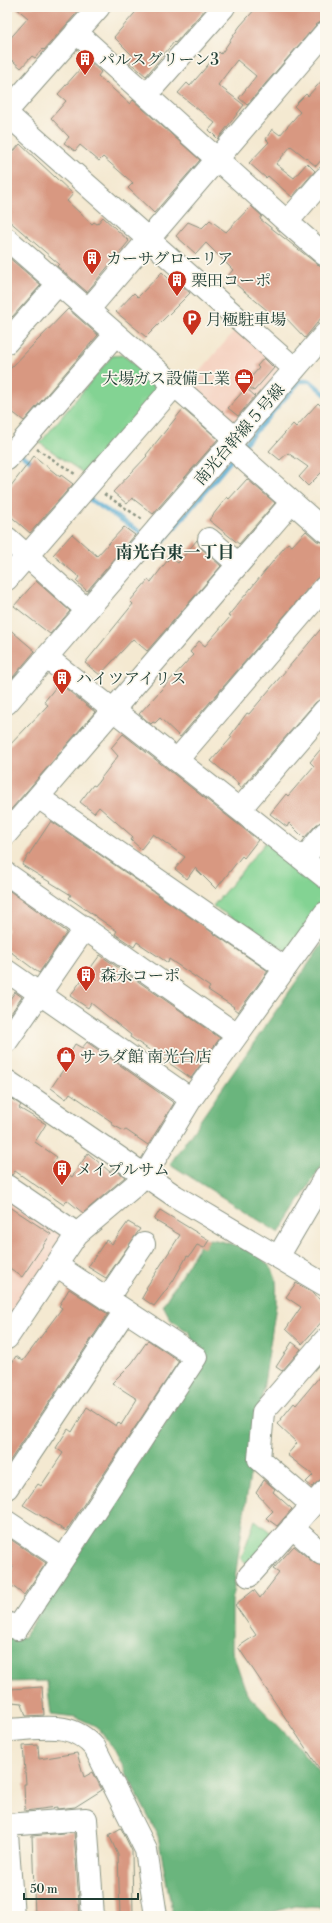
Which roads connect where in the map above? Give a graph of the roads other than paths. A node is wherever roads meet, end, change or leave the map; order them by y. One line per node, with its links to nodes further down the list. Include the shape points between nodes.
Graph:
1 (99, 7): 3 (street)
2 (224, 7): 5 (street)
3 (76, 32): 5 (street); 6 (street)
4 (325, 33): 8 (street)
5 (146, 95): 8 (street)
6 (7, 111)
7 (7, 114): 12 (street)
8 (217, 159): 10 (street); 12 (street)
9 (325, 178): 10 (street)
10 (287, 222): 13 (street)
11 (7, 239): 14 (street)
12 (148, 239): 15 (street); 19 (street)
13 (325, 254)
14 (58, 284): 15 (street); 18 (street)
15 (88, 310): 16 (street)
16 (116, 334): 20 (street); 22 (street)
17 (325, 334): 19 (street, 南光台幹線５号線)
18 (7, 342)
19 (295, 369): 21 (street, 南光台幹線５号線)
20 (175, 385): 21 (street); 27 (street)
21 (236, 449): 23 (street); 31 (street, 南光台幹線５号線, via 148,539)
22 (12, 452)
23 (292, 502): 24 (street); 28 (street)
24 (325, 530)
25 (7, 538): 27 (street)
26 (209, 539): 28 (street)
27 (27, 556): 29 (street); 31 (street)
28 (238, 564): 34 (street)
29 (7, 579)
30 (325, 587): 36 (street)
31 (87, 610): 32 (street, 南光台幹線５号線)
32 (46, 657): 33 (street, 南光台幹線５号線); 34 (street)
33 (7, 703)
34 (113, 709): 36 (street); 37 (street)
35 (325, 710): 38 (street)
36 (176, 760): 38 (street)
37 (38, 797): 39 (street); 46 (street)
38 (240, 809): 41 (street)
39 (7, 833)
40 (325, 833): 41 (street)
41 (303, 859): 43 (street)
42 (7, 874): 45 (street)
43 (325, 877)
44 (325, 913): 46 (street)
45 (85, 928): 48 (street); 49 (street)
46 (285, 968): 49 (street)
47 (7, 970): 48 (street)
48 (40, 994): 50 (street); 52 (street)
49 (238, 1035): 52 (street)
50 (7, 1041)
51 (7, 1081): 53 (street)
52 (191, 1099): 53 (street)
53 (145, 1174): 56 (street); 58 (street, via 176,1196)
54 (325, 1177): 58 (street)
55 (7, 1186): 56 (street)
56 (77, 1234): 59 (street)
57 (144, 1244): 61 (street)
58 (278, 1257): 60 (street)
59 (56, 1265): 61 (street); 62 (street)
60 (325, 1285)
61 (116, 1305): 64 (street); 69 (street, via 196,1358)
62 (7, 1338)
63 (325, 1340): 65 (street, via 263,1412 259,1459)
64 (7, 1488)
65 (319, 1498): 67 (street)
66 (7, 1522): 69 (street)
67 (292, 1527): 68 (street, via 322,1554); 70 (street)
68 (325, 1550)
69 (63, 1559): 71 (street, via 17,1629)
70 (249, 1576)
71 (7, 1623)
72 (7, 1730): 77 (street, via 64,1728 75,1731 95,1748 146,1850)
73 (7, 1825): 76 (street, via 86,1820)
74 (7, 1834): 75 (street)
75 (13, 1916)
76 (93, 1916)
77 (156, 1916)

